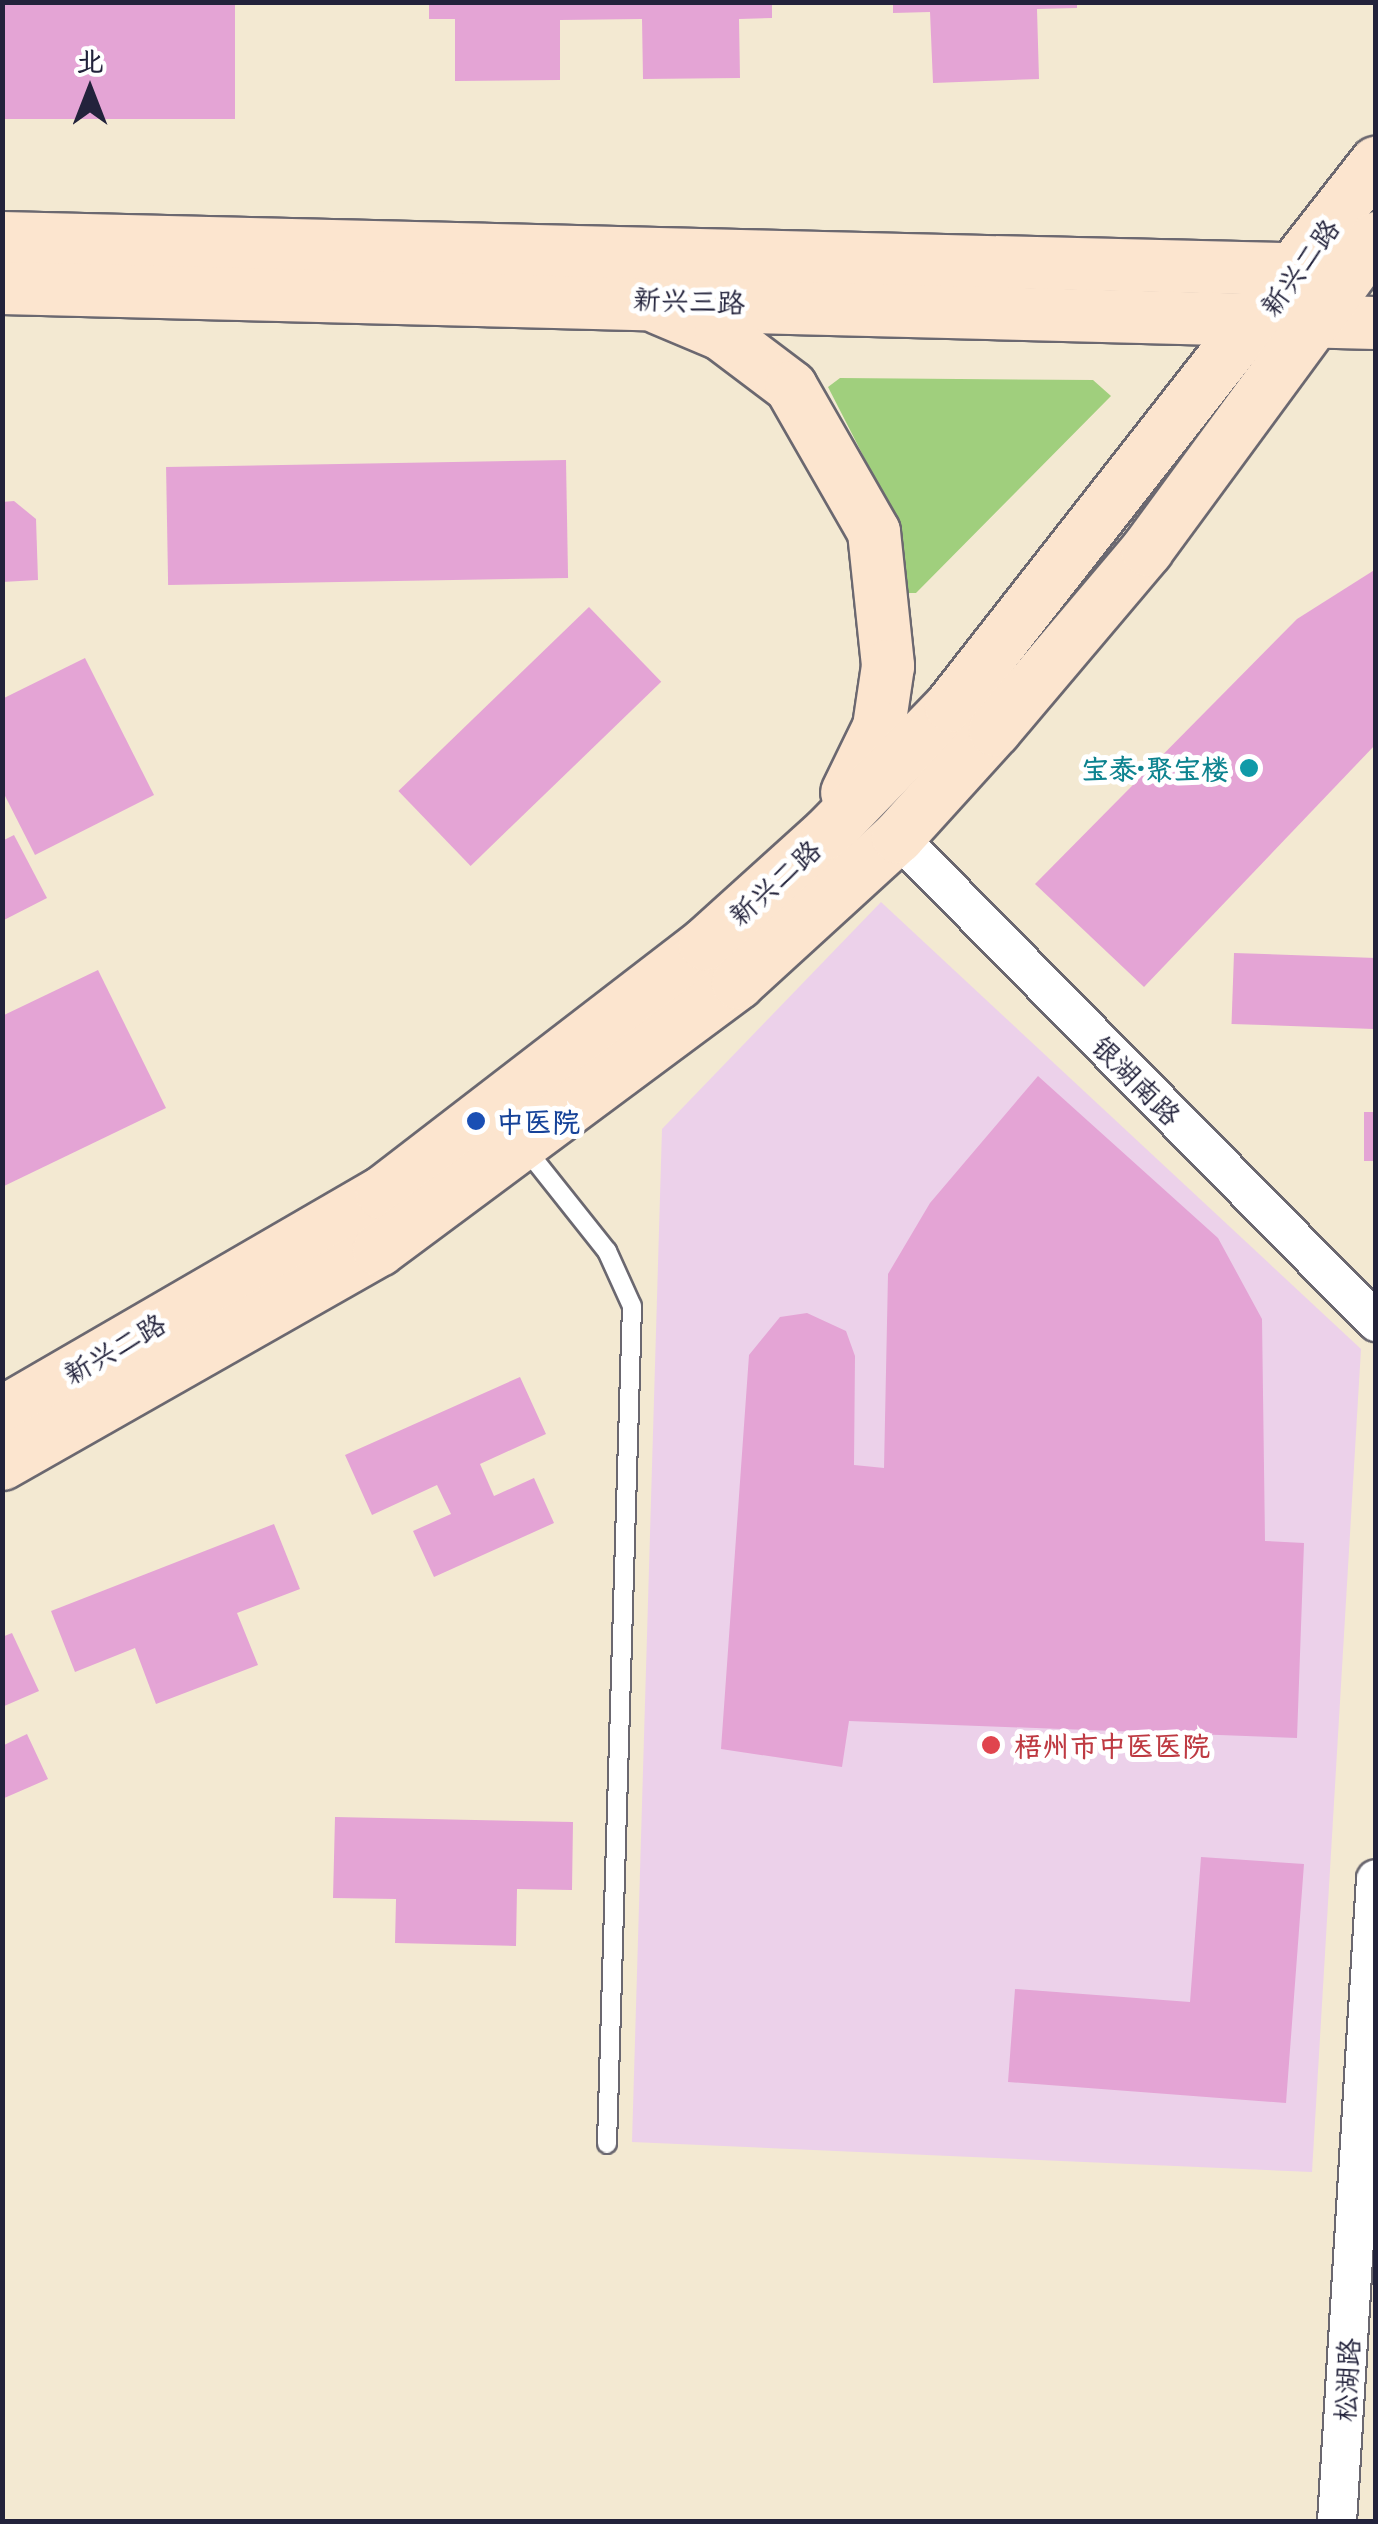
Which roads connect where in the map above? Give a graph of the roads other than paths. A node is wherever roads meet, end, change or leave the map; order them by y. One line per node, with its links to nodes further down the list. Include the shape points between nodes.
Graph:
1 (1376, 163): 4 (main road, 新兴二路)
2 (2, 238): 4 (main road, 新兴三路, via 626,246)
3 (1368, 259): 4 (main road, 新兴三路); 8 (main road, 新兴二路)
4 (1296, 270): 7 (main road, 新兴二路)
5 (2, 288): 6 (main road, 新兴三路)
6 (634, 298): 7 (main road, 新兴三路); 10 (main road, via 721,334 790,387 874,532 888,666 879,727)
7 (1262, 318): 8 (main road, 新兴三路); 10 (main road, 新兴二路, via 951,706)
8 (1315, 321): 9 (main road, 新兴三路); 11 (main road, 新兴二路, via 1147,550)
9 (1376, 324)
10 (828, 832): 14 (main road, 新兴二路, via 706,944 382,1193)
11 (898, 837): 12 (main road, 新兴二路, via 738,983); 13 (street, 银湖南路)
12 (522, 1143): 15 (main road, 新兴二路, via 379,1250); 17 (lane, via 607,1250 632,1306)
13 (1376, 1322)
14 (2, 1413)
15 (2, 1464)
16 (1376, 1879): 18 (street, 松湖路)
17 (607, 2144)
18 (1365, 2227): 19 (street, 松湖路)
19 (1337, 2522)

